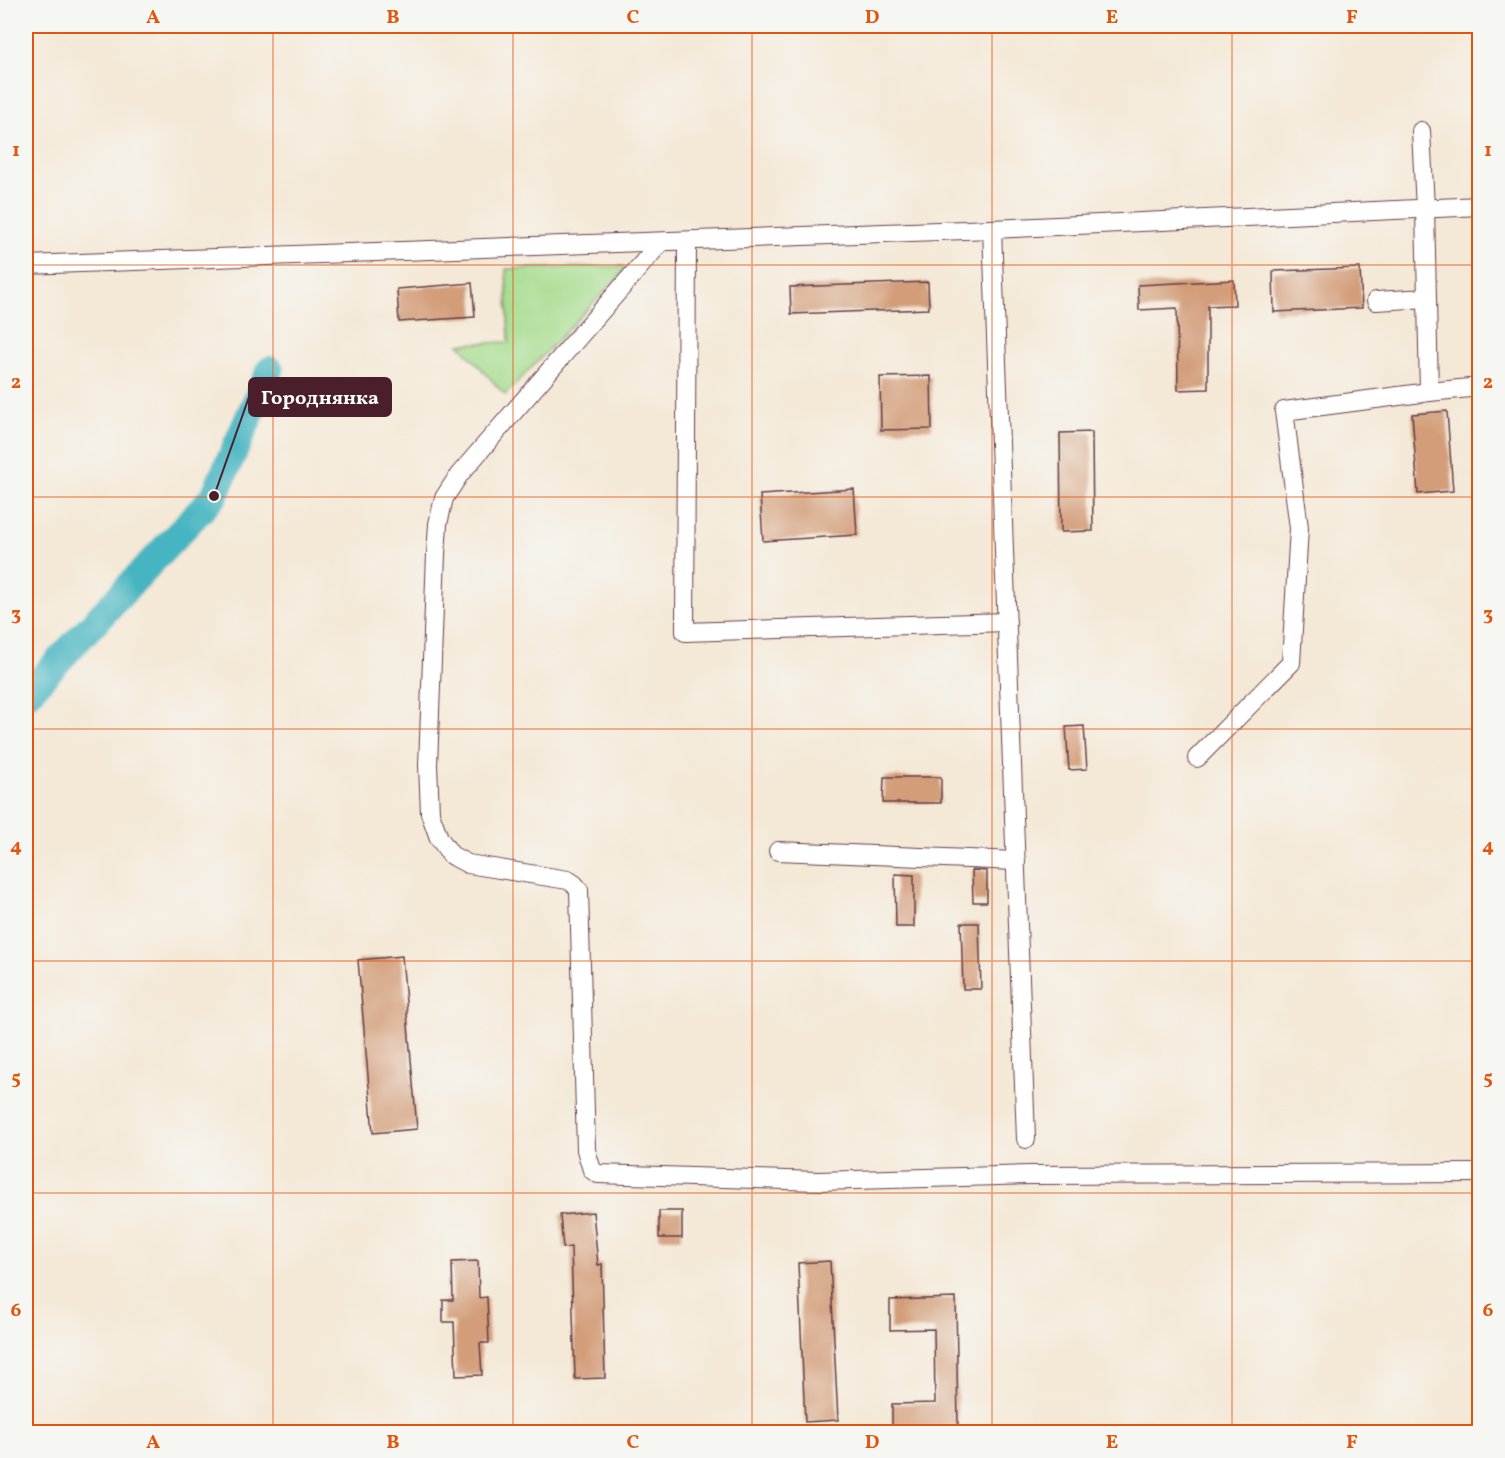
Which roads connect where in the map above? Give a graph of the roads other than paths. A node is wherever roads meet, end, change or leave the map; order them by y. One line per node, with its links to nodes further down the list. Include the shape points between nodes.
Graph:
1 (1421, 131): 3 (lane)
2 (1479, 206): 3 (lane)
3 (1425, 208): 4 (lane); 8 (lane)
4 (992, 230): 5 (lane); 12 (lane)
5 (687, 241): 6 (lane); 12 (lane, via 685,632)
6 (661, 242): 7 (lane); 17 (lane, via 459,475 444,498 438,524 428,765 430,813 439,838 451,855 468,864 568,880 579,890 586,1150 592,1170 598,1174 818,1181 1031,1175)
7 (26, 265)
8 (1427, 298): 9 (lane); 11 (lane)
9 (1376, 301)
10 (1479, 387): 11 (lane)
11 (1429, 392): 13 (lane, via 1284,411 1299,528 1291,663)
12 (1007, 622): 15 (lane)
13 (1197, 758)
14 (778, 851): 15 (lane)
15 (1016, 861): 16 (lane)
16 (1026, 1139)
17 (1479, 1173)

